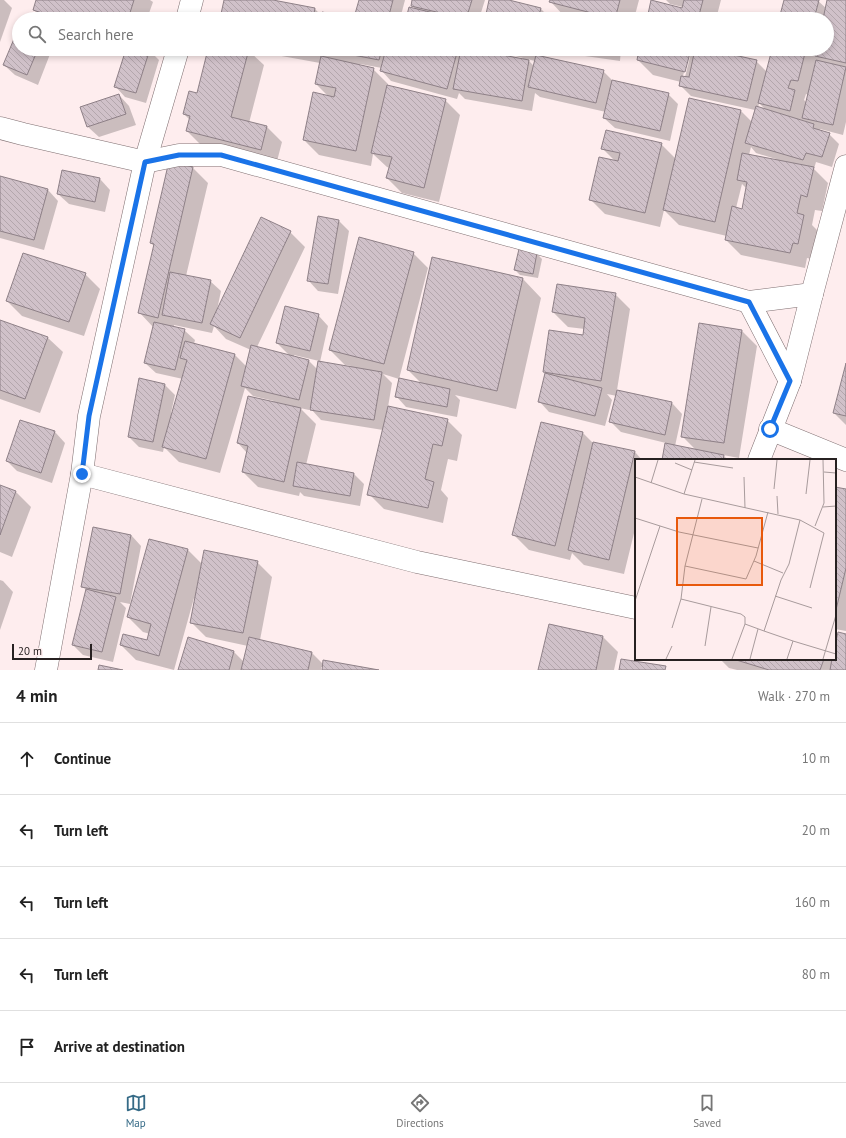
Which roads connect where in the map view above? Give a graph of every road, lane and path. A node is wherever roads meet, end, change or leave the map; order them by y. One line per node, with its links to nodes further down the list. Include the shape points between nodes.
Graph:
1 (192, 0): 2 (street)
2 (189, 12)
3 (176, 56): 5 (street)
4 (0, 128): 5 (street)
5 (145, 162): 8 (street, via 179,155 221,155); 13 (street, via 89,416)
6 (846, 166): 7 (street)
7 (812, 294): 8 (street); 9 (street)
8 (749, 302): 9 (street)
9 (790, 381): 10 (street)
10 (770, 429): 11 (street); 12 (street)
11 (759, 459)
12 (846, 460)
13 (82, 474): 14 (street, via 417,562); 15 (street)
14 (635, 608)
15 (46, 670)

